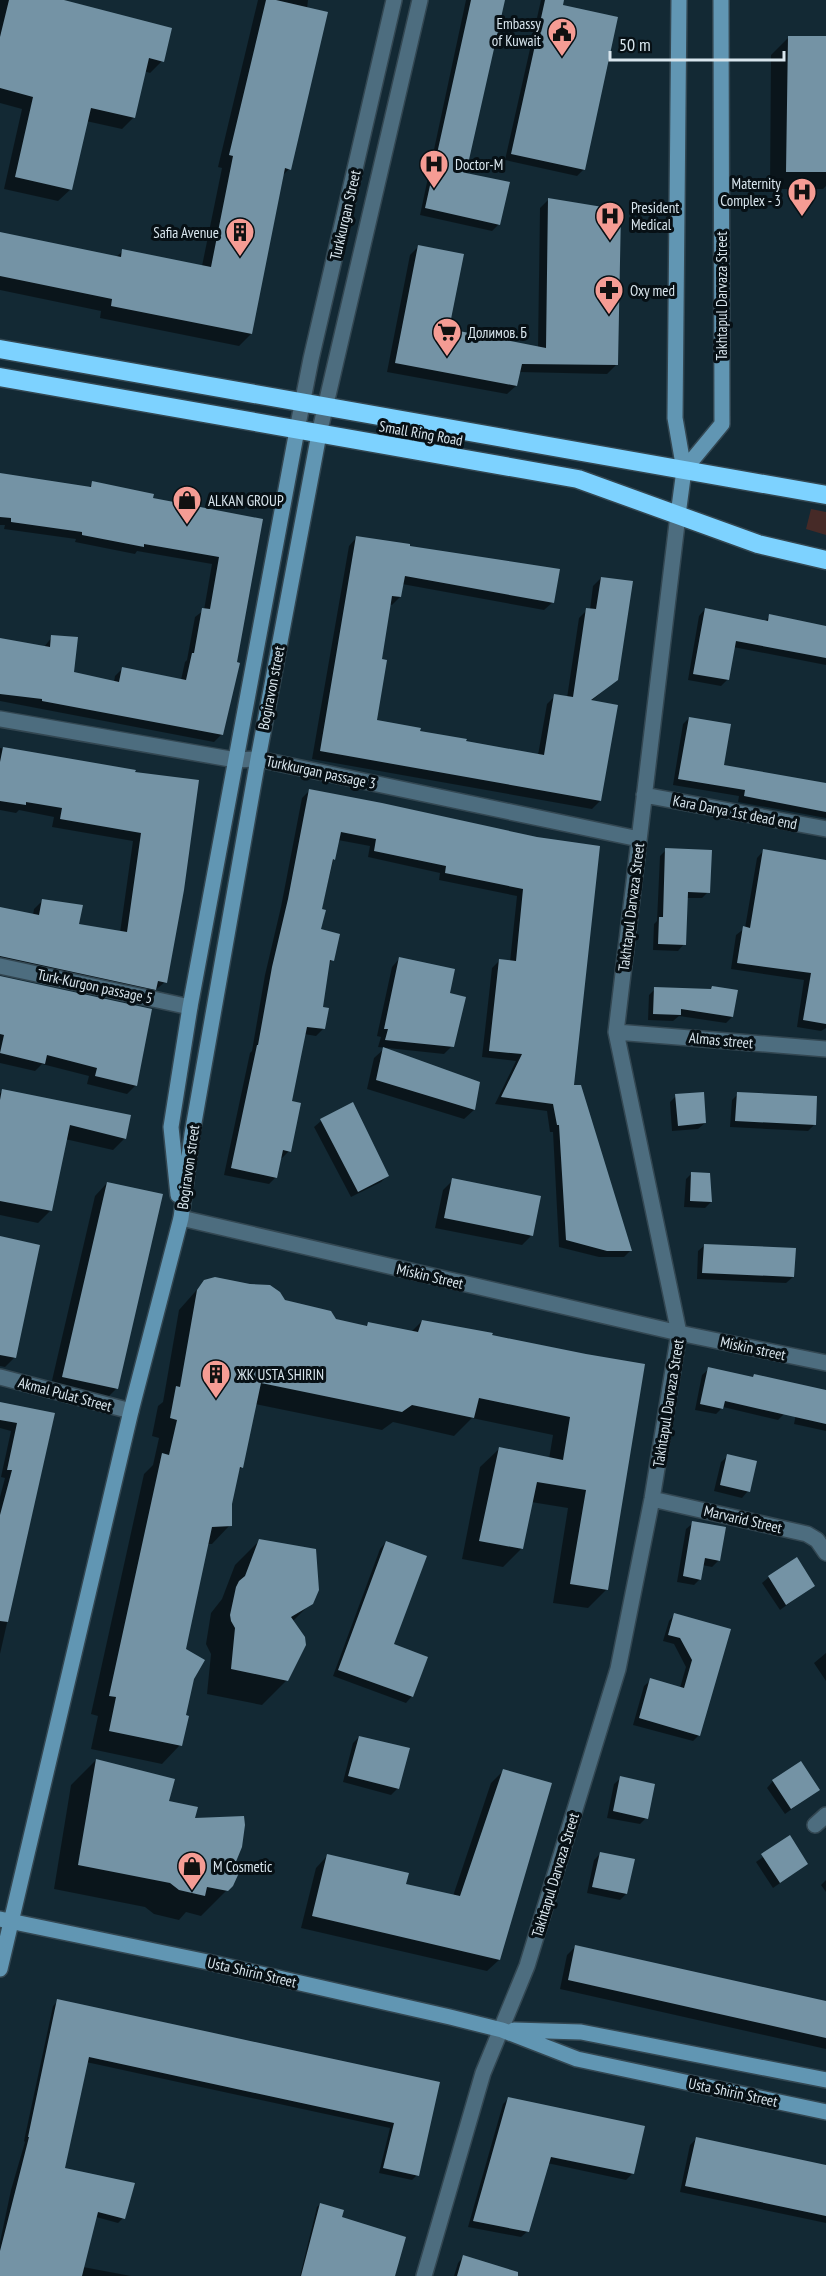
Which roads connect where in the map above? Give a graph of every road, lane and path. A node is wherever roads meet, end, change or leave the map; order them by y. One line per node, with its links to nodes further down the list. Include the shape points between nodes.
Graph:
1 (394, 0): 7 (street, Turkkurgan Street)
2 (420, 0): 8 (street)
3 (679, 0): 11 (street, Takhtapul Darvaza Street, via 675,418)
4 (721, 0): 11 (street, Takhtapul Darvaza Street, via 722,424)
5 (0, 350): 7 (highway, Small Ring Road)
6 (0, 377): 9 (highway, Small Ring Road)
7 (303, 403): 8 (highway, Small Ring Road); 9 (street, Turkkurgan Street)
8 (325, 407): 10 (street); 11 (highway, Small Ring Road)
9 (297, 430): 10 (highway, Small Ring Road); 17 (street, Bogiravon street)
10 (319, 434): 13 (highway, Small Ring Road, via 578,479); 16 (street, Bogiravon street)
11 (684, 470): 12 (highway, Small Ring Road); 13 (street, Takhtapul Darvaza Street)
12 (826, 495)
13 (678, 515): 14 (highway, Small Ring Road, via 758,544); 18 (street, Takhtapul Darvaza Street)
14 (826, 560)
15 (0, 719): 17 (street, Turkkurgan passage 3)
16 (258, 759): 17 (street, Turkkurgan passage 3); 20 (street, Turkkurgan passage 3); 25 (street, Bogiravon street, via 192,1134)
17 (236, 760): 22 (street, Bogiravon street)
18 (644, 795): 19 (street, Kаra Darya 1st dead end); 20 (street, Takhtapul Darvaza Street)
19 (826, 829)
20 (639, 838): 23 (street, Takhtapul Darvaza Street)
21 (0, 966): 22 (street, Turk-Kurgon passage 5)
22 (190, 1006): 25 (street, Bogiravon street, via 171,1127)
23 (616, 1032): 24 (street, Almas street); 26 (street, Takhtapul Darvaza Street)
24 (826, 1049)
25 (181, 1218): 26 (street, Miskin Street); 29 (street)
26 (679, 1333): 27 (street, Miskin street); 30 (street, Takhtapul Darvaza Street)
27 (826, 1364)
28 (0, 1377): 29 (street, Akmal Pulat Street)
29 (130, 1411): 32 (street)
30 (652, 1499): 31 (street, Marvarid Street, via 807,1534); 34 (street, Takhtapul Darvaza Street, via 618,1669 527,1966)
31 (826, 1553)
32 (5, 1920): 33 (street); 34 (street, Usta Shirin Street)
33 (0, 1969)
34 (502, 2030): 35 (street, Usta Shirin Street, via 581,2032); 36 (street, Usta Shirin Street, via 577,2059); 37 (street, Takhtapul Darvaza Street, via 483,2073)
35 (826, 2080)
36 (826, 2112)
37 (424, 2276)

